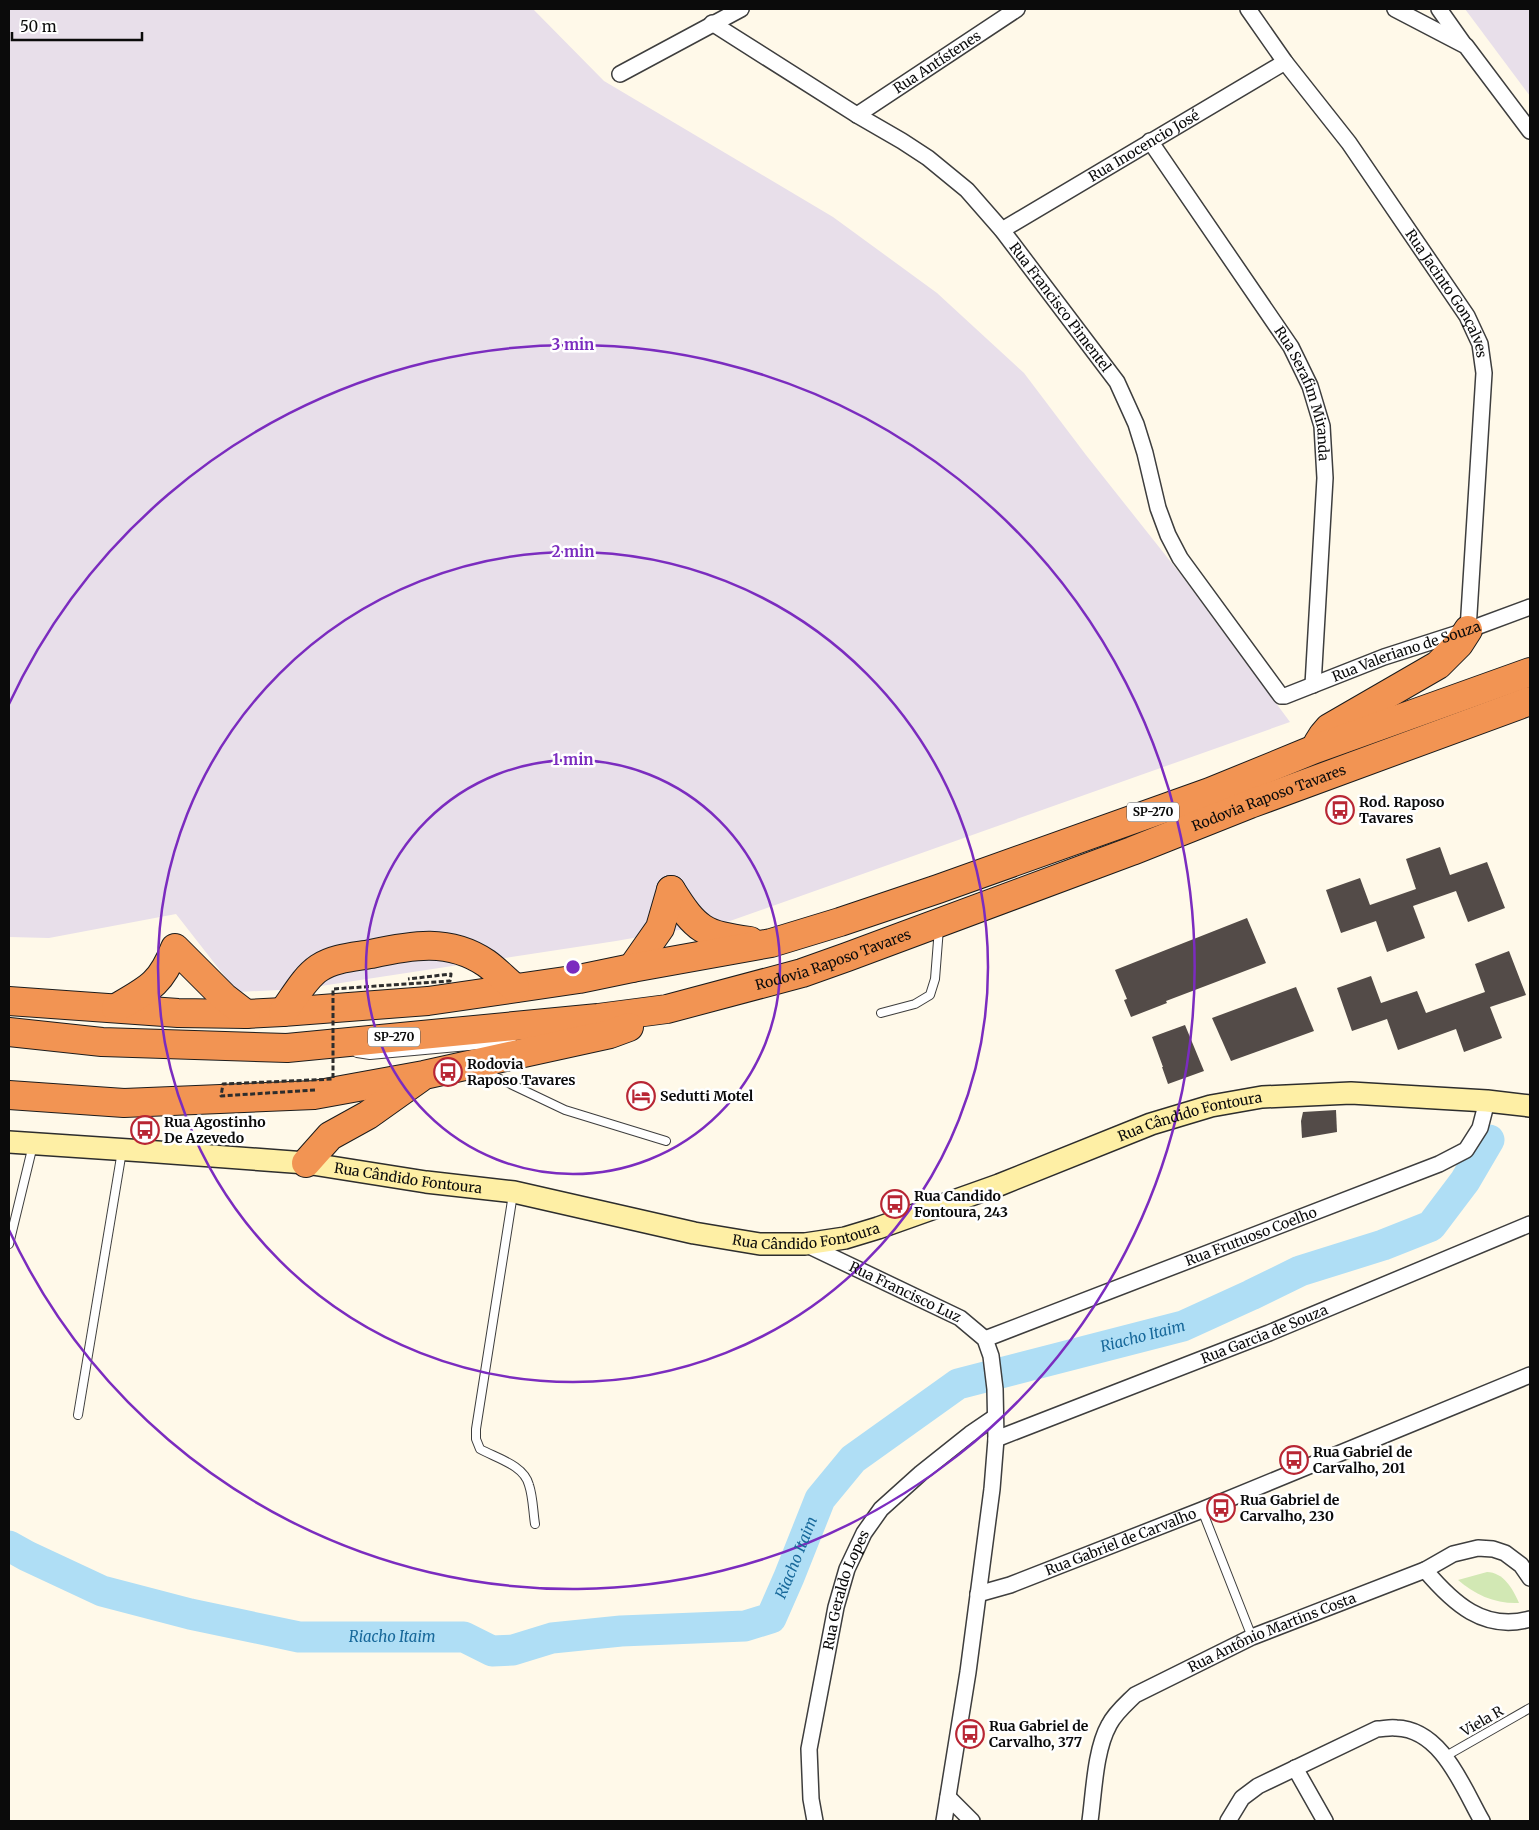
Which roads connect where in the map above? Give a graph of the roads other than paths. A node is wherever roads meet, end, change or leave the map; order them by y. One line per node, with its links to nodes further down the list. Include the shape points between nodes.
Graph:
1 (741, 9): 6 (street)
2 (1017, 9): 10 (street, Rua Antístenes)
3 (1248, 9): 8 (street, Rua Jacinto Gonçalves)
4 (1396, 9): 7 (street)
5 (1439, 9): 7 (street)
6 (712, 23): 9 (street); 10 (street, Rua Francisco Pimentel)
7 (1466, 46): 11 (street)
8 (1285, 62): 12 (street, Rua Inocencio José); 15 (street, Rua Jacinto Gonçalves, via 1349,143 1468,316 1480,344 1484,373)
9 (620, 74)
10 (857, 115): 13 (street, Rua Francisco Pimentel, via 928,158 967,190)
11 (1530, 131)
12 (1150, 141): 13 (street, Rua Inocencio José); 17 (street, Rua Serafim Miranda, via 1291,347 1310,386 1322,426 1325,478)
13 (1002, 230): 18 (street, Rua Francisco Pimentel, via 1116,382 1136,424 1158,508 1180,558)
14 (1530, 607): 15 (street, Rua Valeriano de Souza)
15 (1468, 630): 17 (street, Rua Valeriano de Souza, via 1384,657); 20 (highway, via 1438,665 1330,728)
16 (1530, 672): 20 (highway, Rodovia Raposo Tavares / SP-270)
17 (1313, 685): 18 (street, Rua Valeriano de Souza)
18 (1282, 697)
19 (1530, 701): 21 (highway, Rodovia Raposo Tavares / SP-270)
20 (1315, 749): 22 (highway, Rodovia Raposo Tavares / SP-270, via 1210,792 938,889)
21 (939, 923): 27 (highway, Rodovia Raposo Tavares / SP-270, via 802,973); 29 (lane, via 935,979 930,995 915,1004)
22 (772, 943): 23 (highway, Rodovia Raposo Tavares / SP-270); 23 (highway, via 725,938 708,932 692,922 671,890 660,928)
23 (632, 968): 24 (highway, Rodovia Raposo Tavares / SP-270)
24 (515, 988): 28 (highway, Rodovia Raposo Tavares / SP-270, via 428,1001); 28 (highway, via 488,964 470,954 437,945 396,949 334,961 319,968)
25 (9, 1001): 26 (highway, Rodovia Raposo Tavares / SP-270)
26 (116, 1008): 30 (highway, Rodovia Raposo Tavares / SP-270); 30 (highway, via 161,978 175,948 224,997)
27 (667, 1009): 32 (highway); 35 (highway, Rodovia Raposo Tavares / SP-270)
28 (283, 1012): 30 (highway, Rodovia Raposo Tavares / SP-270)
29 (881, 1013)
30 (246, 1014)
31 (9, 1032): 35 (highway, Rodovia Raposo Tavares / SP-270, via 102,1042)
32 (610, 1034): 33 (lane); 38 (highway)
33 (542, 1040)
34 (522, 1042): 37 (lane)
35 (287, 1048): 36 (lane)
36 (333, 1052)
37 (352, 1053)
38 (470, 1065): 39 (highway); 43 (lane, via 565,1110)
39 (424, 1075): 40 (highway, via 314,1095 124,1102); 47 (highway, via 368,1115 330,1136)
40 (9, 1095)
41 (1487, 1101): 42 (main road, Rua Cândido Fontoura); 51 (main road, Rua Cândido Fontoura, via 1351,1092 1262,1097 1211,1106 1151,1124 999,1185 878,1228 845,1238); 52 (street, Rua Frutuoso Coelho, via 1480,1128 1466,1150 1438,1164)
42 (1530, 1106)
43 (666, 1141)
44 (9, 1142): 45 (main road)
45 (34, 1143): 46 (main road); 50 (lane)
46 (123, 1149): 47 (main road); 54 (lane)
47 (306, 1164): 48 (main road, Rua Cândido Fontoura)
48 (514, 1192): 51 (main road, Rua Cândido Fontoura, via 694,1233 760,1244); 58 (lane, via 476,1438 480,1449 523,1473 529,1483)
49 (1530, 1224): 56 (street, Rua Garcia de Souza, via 1269,1333)
50 (9, 1244)
51 (805, 1244): 52 (street, Rua Francisco Luz, via 960,1318)
52 (985, 1339): 55 (street, via 991,1356)
53 (1530, 1375): 57 (street, Rua Gabriel de Carvalho)
54 (78, 1415)
55 (995, 1417): 56 (street); 68 (street, Rua Geraldo Lopes, via 935,1462 881,1509 864,1533 847,1569 836,1607 809,1749)
56 (996, 1439): 61 (street)
57 (1202, 1510): 61 (street, Rua Gabriel de Carvalho); 63 (lane)
58 (535, 1524)
59 (1425, 1570): 60 (street, Rua Antônio Martins Costa, via 1452,1554 1478,1548 1493,1549 1521,1565); 62 (street, via 1457,1604 1472,1613 1505,1622); 63 (street, Rua Antônio Martins Costa)
60 (1530, 1578)
61 (978, 1594): 67 (street)
62 (1530, 1619)
63 (1252, 1637): 71 (street, Rua Antônio Martins Costa, via 1135,1695 1121,1709 1109,1723 1101,1742)
64 (1530, 1708): 65 (lane, Viela R)
65 (1446, 1756): 66 (street, via 1418,1733 1398,1728 1377,1730); 74 (street)
66 (1295, 1768): 72 (street, via 1258,1786 1242,1798); 73 (street)
67 (948, 1797): 69 (street); 70 (street)
68 (815, 1821)
69 (944, 1821)
70 (972, 1821)
71 (1090, 1821)
72 (1228, 1821)
73 (1325, 1821)
74 (1482, 1821)

